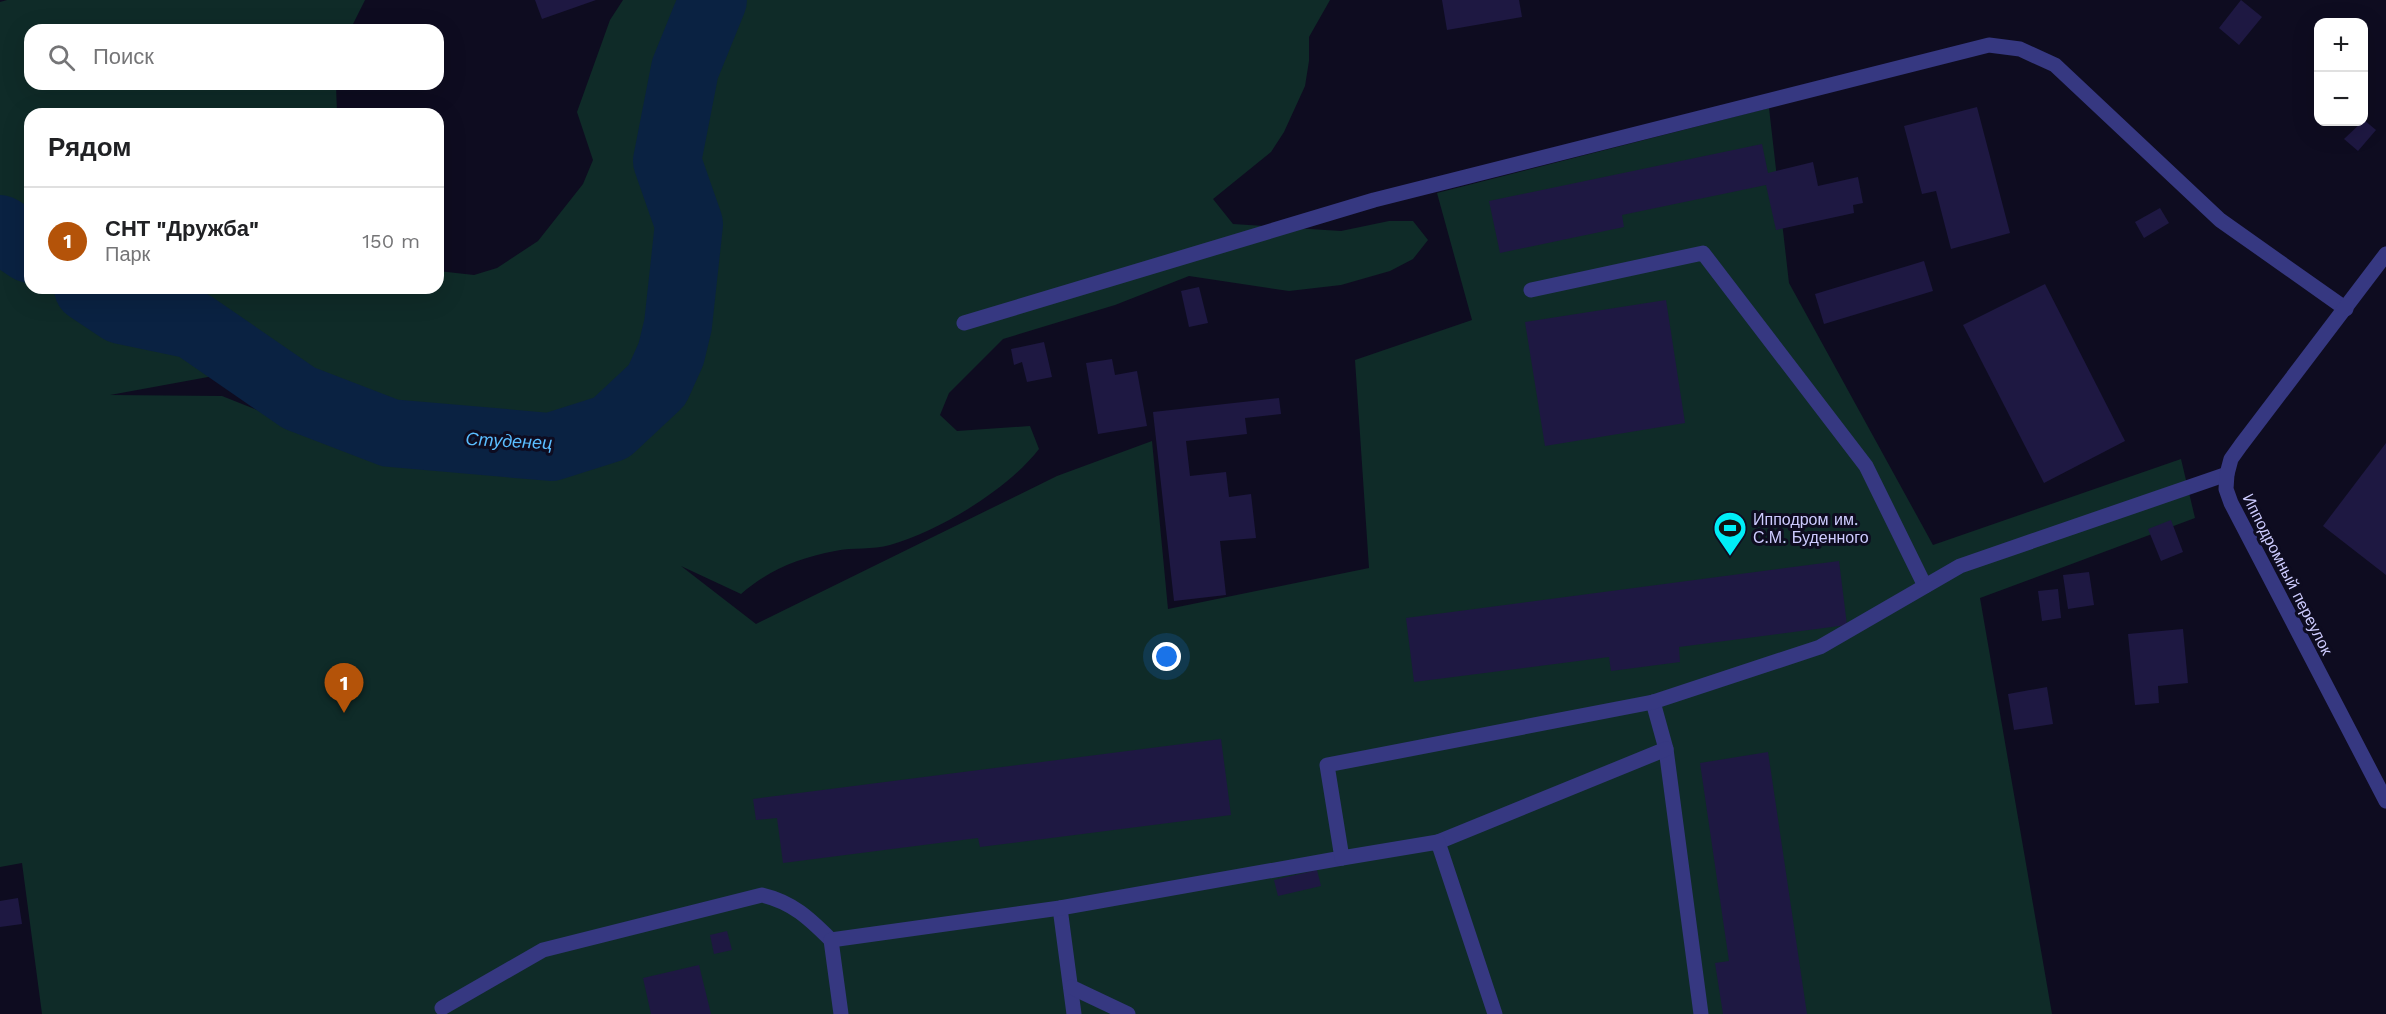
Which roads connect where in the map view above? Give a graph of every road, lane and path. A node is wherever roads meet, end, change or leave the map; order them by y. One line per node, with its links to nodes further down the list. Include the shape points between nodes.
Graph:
1 (2386, 255): 3 (street)
2 (1531, 290): 6 (street, via 1703,253 1866,466)
3 (2346, 309): 4 (street, via 2220,220 2055,65 2020,49 1989,45 1374,200); 5 (street, via 2241,445)
4 (964, 323)
5 (2227, 474): 6 (street, via 1960,566); 9 (street, Ипподромный переулок, via 2226,489 2238,519)
6 (1925, 586): 7 (street, via 1820,647)
7 (1653, 702): 8 (street); 11 (street, via 1327,765)
8 (1666, 749): 10 (street); 20 (street)
9 (2386, 801)
10 (1437, 842): 11 (street); 19 (street)
11 (1342, 858): 12 (street)
12 (1060, 908): 13 (street); 14 (street)
13 (831, 940): 15 (street, via 803,913 783,900 762,895 543,950); 16 (street)
14 (1071, 987): 17 (street); 18 (street)
15 (442, 1008)
16 (840, 1014)
17 (1074, 1014)
18 (1128, 1014)
19 (1495, 1014)
20 (1701, 1014)

